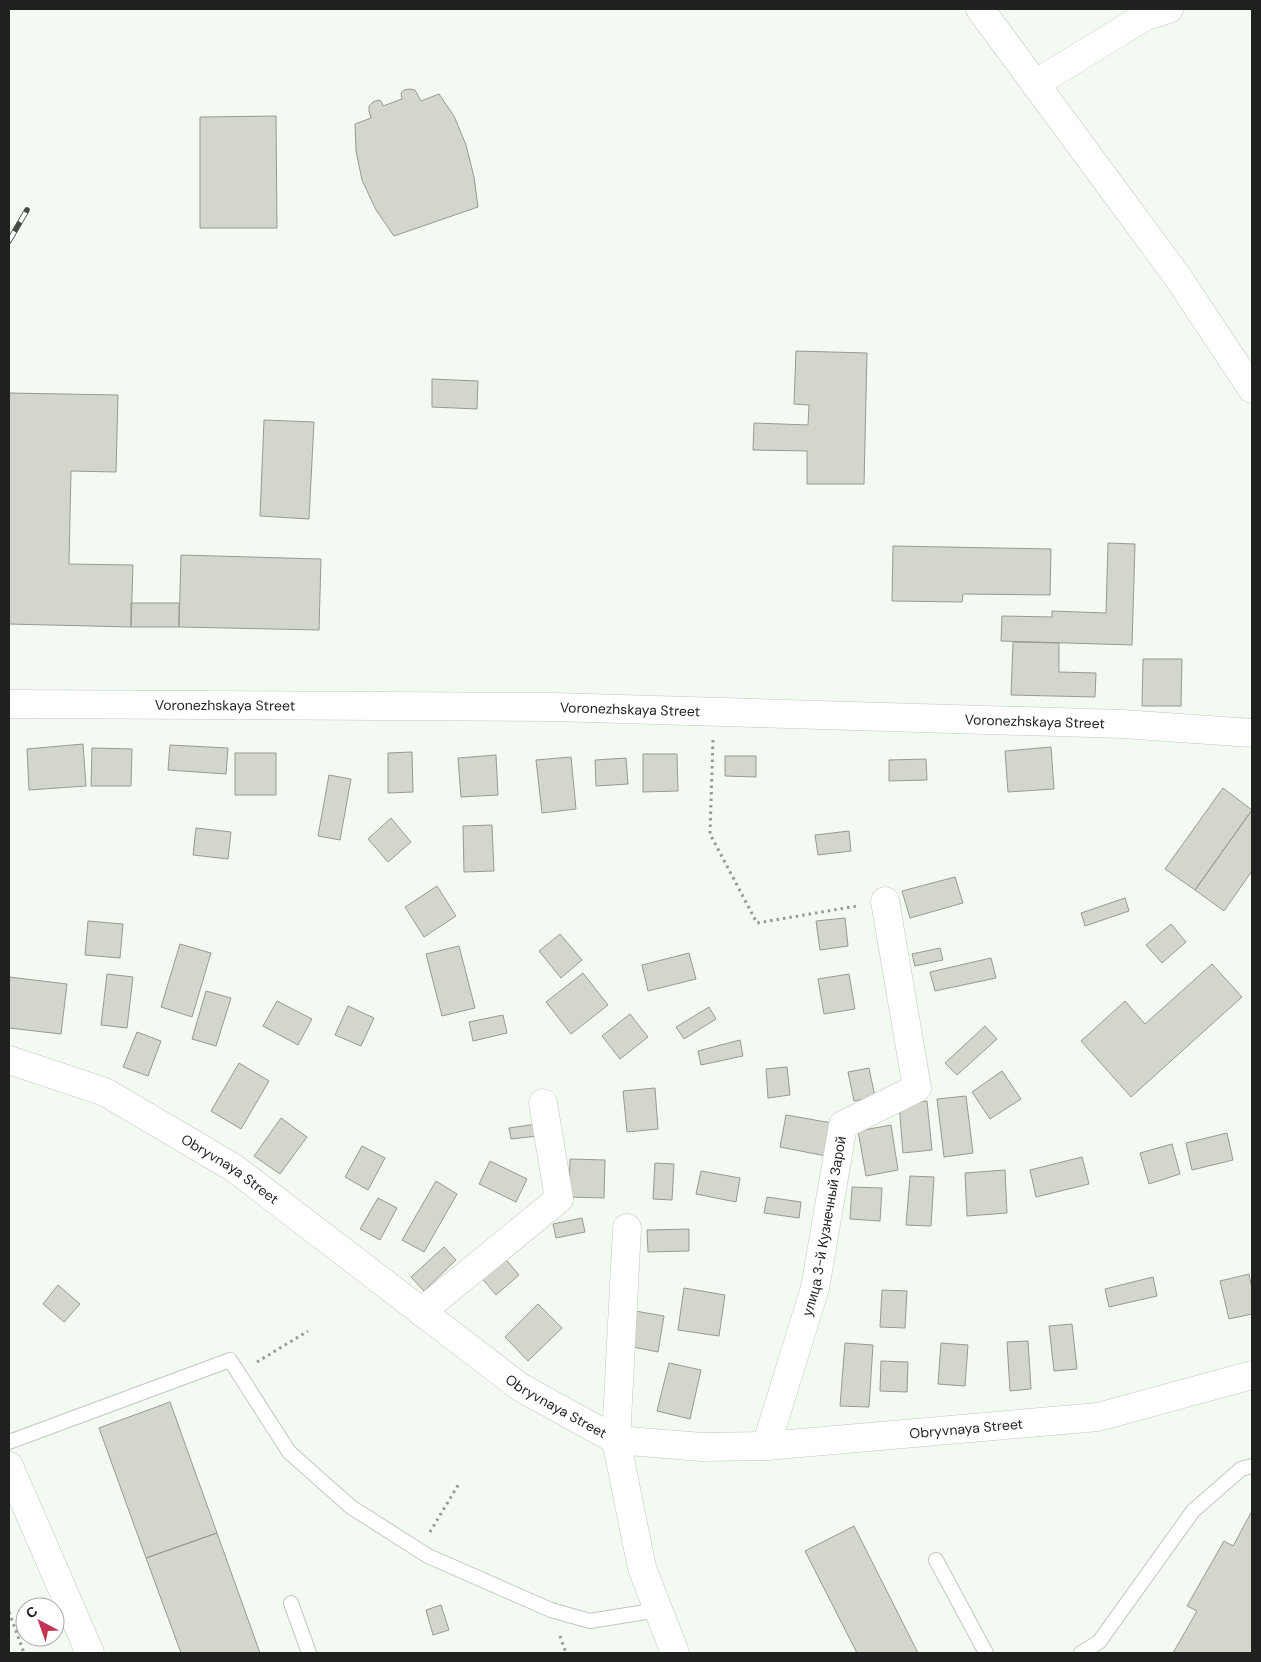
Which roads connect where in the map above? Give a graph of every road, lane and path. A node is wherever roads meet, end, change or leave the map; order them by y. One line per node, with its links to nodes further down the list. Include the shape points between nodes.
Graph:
1 (980, 9): 3 (street)
2 (1169, 9): 3 (street, via 1144,17)
3 (1035, 84): 4 (street, via 1177,276)
4 (1252, 390)
5 (9, 704): 6 (street, Voronezhskaya Street, via 554,707 1122,724)
6 (1252, 733)
7 (713, 740): 8 (path, via 710,834 756,922)
8 (885, 901): 18 (street, улица 3-й Кузнечный Зарой, via 918,1088 843,1125 816,1288)
9 (9, 1060): 12 (street, Obryvnaya Street, via 105,1092 234,1168)
10 (543, 1103): 12 (street, via 559,1198)
11 (627, 1228): 16 (street)
12 (421, 1312): 16 (street, Obryvnaya Street, via 520,1387)
13 (308, 1330): 14 (path)
14 (239, 1373): 17 (lane, via 230,1360); 22 (lane, via 289,1452 351,1507)
15 (1252, 1375): 18 (street, Obryvnaya Street, via 1098,1417)
16 (616, 1440): 18 (street, Obryvnaya Street, via 702,1446); 25 (street, via 642,1568)
17 (9, 1442)
18 (766, 1446)
19 (9, 1466): 27 (street)
20 (1252, 1466): 32 (lane, via 1241,1470 1193,1511 1099,1642)
21 (460, 1482): 22 (path)
22 (419, 1550): 25 (lane, via 551,1610 590,1621)
23 (936, 1560): 31 (lane)
24 (291, 1603): 29 (lane)
25 (658, 1610): 30 (street)
26 (9, 1612): 28 (path)
27 (85, 1652)
28 (24, 1653)
29 (309, 1653)
30 (675, 1653)
31 (986, 1653)
32 (1081, 1653)

